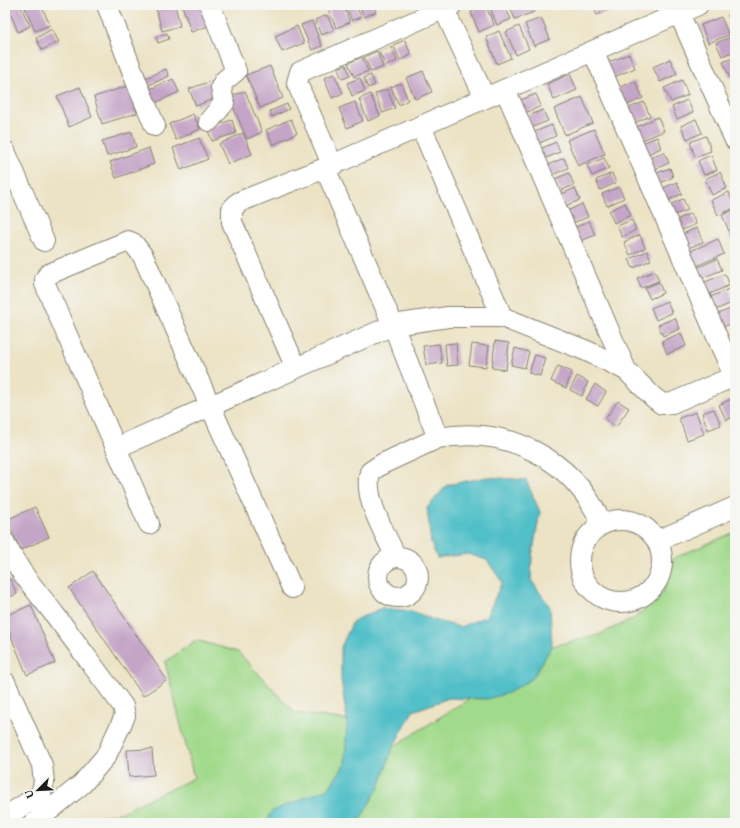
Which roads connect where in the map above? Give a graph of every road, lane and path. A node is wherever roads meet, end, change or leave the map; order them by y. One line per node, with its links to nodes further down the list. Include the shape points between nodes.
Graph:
1 (107, 5): 10 (street)
2 (210, 5): 9 (street, via 236,70 224,81 221,87 224,104)
3 (698, 5): 5 (street)
4 (448, 7): 8 (street); 14 (street, via 300,72 297,83)
5 (679, 13): 6 (street); 12 (street)
6 (593, 51): 7 (street); 20 (street)
7 (505, 89): 8 (street); 19 (street)
8 (485, 98): 11 (street)
9 (209, 121)
10 (155, 126)
11 (421, 126): 14 (street); 16 (street)
12 (735, 140)
13 (5, 151): 15 (street)
14 (328, 166): 17 (street); 18 (street, via 239,202 232,209 232,222)
15 (44, 241)
16 (502, 317): 17 (street, via 448,317); 19 (street, via 587,351)
17 (393, 325): 18 (street); 22 (street)
18 (296, 368): 21 (street)
19 (626, 370): 20 (street, via 640,386 662,404 672,404)
20 (735, 376)
21 (211, 406): 23 (street); 23 (street, via 143,256 133,243 128,241 49,274 45,279 46,284); 30 (street)
22 (438, 438): 26 (street, via 453,435 484,436 501,438 525,446 562,470 581,490); 29 (street, via 370,472 367,482 369,495)
23 (116, 448): 25 (street)
24 (735, 507): 27 (street)
25 (149, 524)
26 (602, 524): 27 (street, via 617,520 633,521 647,528); 27 (street, via 588,536 581,551 581,569 588,586 601,597 618,602 636,600 651,590 660,575 662,558)
27 (657, 541)
28 (7, 552): 33 (street, via 123,706 125,716 106,756 82,784)
29 (396, 557)
30 (292, 588)
31 (5, 682): 32 (street, via 42,765 44,782 41,794)
32 (5, 817)
33 (34, 823)

